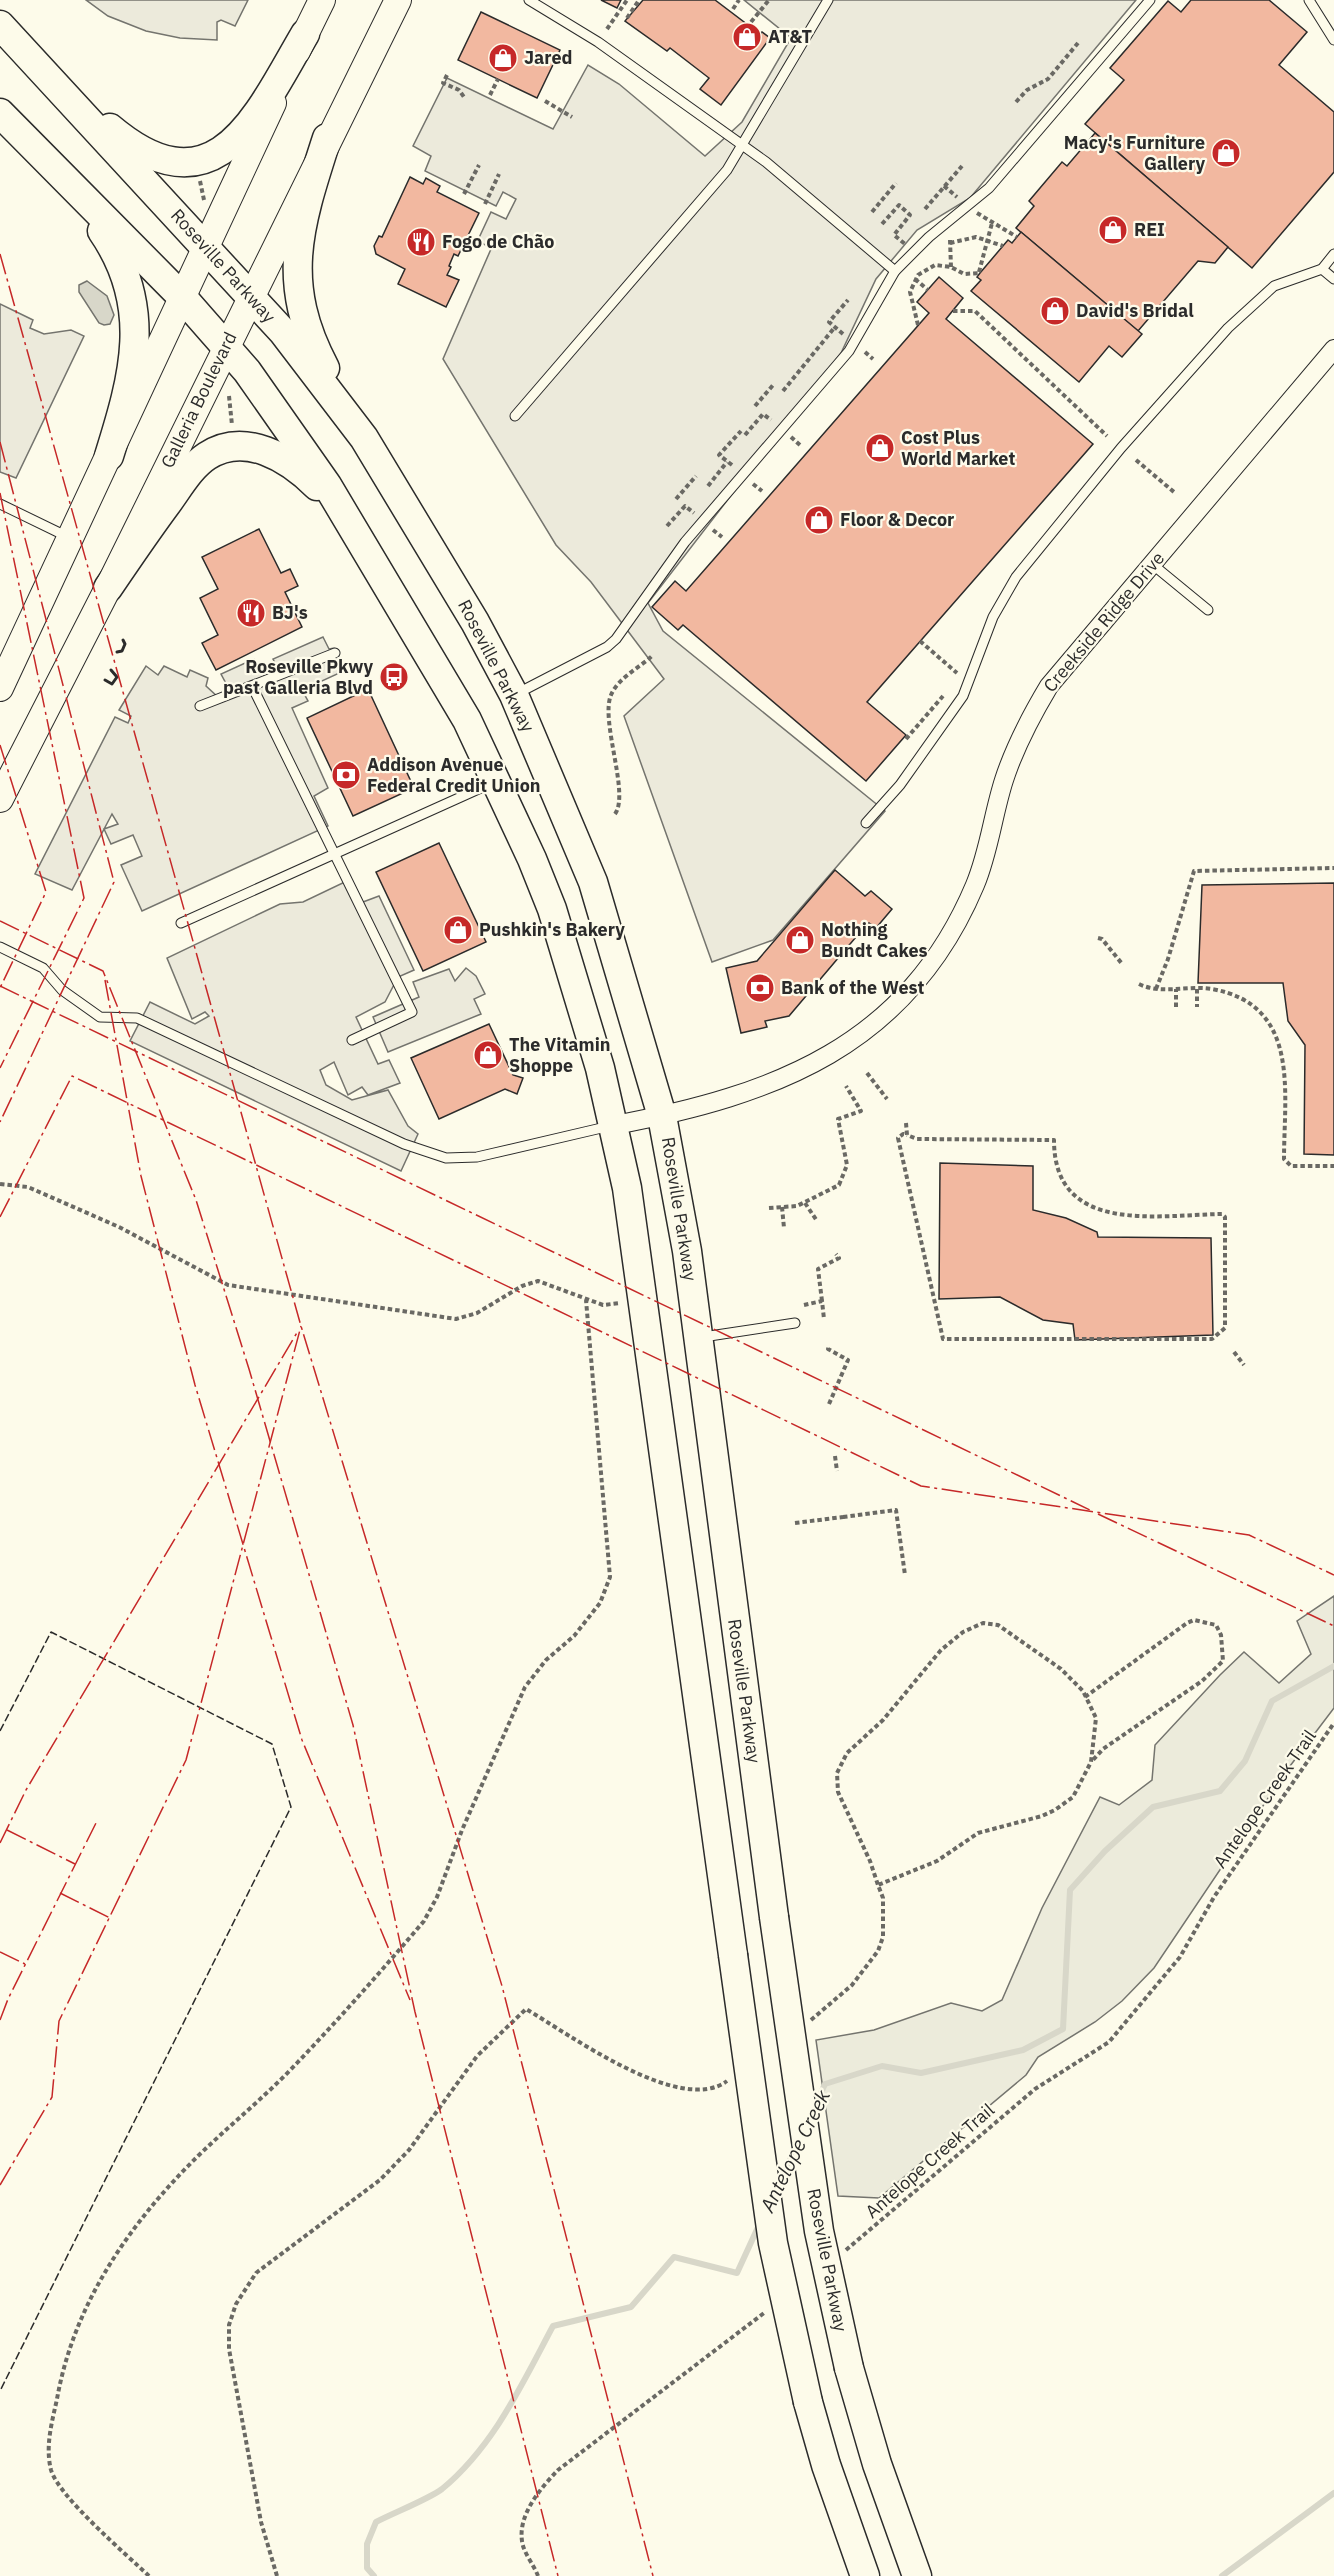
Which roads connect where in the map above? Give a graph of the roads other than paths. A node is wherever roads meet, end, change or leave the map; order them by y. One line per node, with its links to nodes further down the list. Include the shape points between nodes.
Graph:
1 (322, 0): 8 (main road)
2 (398, 0): 12 (main road, Galleria Boulevard)
3 (529, 0): 13 (lane, via 598,42)
4 (828, 0): 13 (lane)
5 (1150, 0): 18 (lane, via 989,188)
6 (1309, 0): 9 (lane)
7 (0, 25): 10 (main road, Roseville Parkway)
8 (305, 34): 10 (main road, via 247,129 218,154 189,162 157,157 114,132); 15 (main road)
9 (1334, 40)
10 (27, 55): 15 (main road, Roseville Parkway)
11 (0, 113): 14 (main road)
12 (327, 138): 20 (main road, Galleria Boulevard); 25 (main road, via 304,214 297,286 305,322 321,360)
13 (741, 145): 18 (lane); 24 (lane, via 727,170)
14 (38, 149): 21 (main road); 26 (main road, via 112,245 130,285 135,332 131,374)
15 (207, 246): 20 (main road, Roseville Parkway); 21 (main road)
16 (1334, 254): 17 (lane)
17 (1322, 269): 19 (lane); 40 (lane, via 1275,286 1228,328 1121,448 1016,577 993,617 963,696 900,785)
18 (895, 272): 36 (lane, via 849,351 685,542 616,639)
19 (1334, 279)
20 (251, 296): 22 (main road, Galleria Boulevard); 25 (main road, Roseville Parkway)
21 (183, 298): 22 (main road); 26 (main road)
22 (226, 346): 29 (main road, via 297,441); 31 (main road, Galleria Boulevard)
23 (1334, 349): 30 (street, Creekside Ridge Drive)
24 (515, 416)
25 (364, 438): 36 (main road, Roseville Parkway, via 476,622)
26 (109, 456): 28 (main road)
27 (0, 504): 28 (lane)
28 (69, 537): 35 (main road)
29 (363, 542): 31 (main road, via 317,486 285,460 257,448 225,448 207,456 195,468); 38 (main road, via 467,720)
30 (1152, 564): 32 (lane); 45 (street, Creekside Ridge Drive, via 1067,662 1032,714 1004,779 975,884 942,946 915,983 884,1017 809,1067 714,1104)
31 (108, 588): 39 (main road, Galleria Boulevard)
32 (1208, 610)
33 (335, 653): 34 (lane)
34 (252, 686): 37 (lane); 41 (lane)
35 (0, 688)
36 (514, 695): 45 (main road, Roseville Parkway, via 593,882)
37 (200, 706)
38 (497, 781): 41 (lane); 46 (main road, via 552,909)
39 (0, 799)
40 (866, 823)
41 (335, 853): 42 (lane); 44 (lane, via 411,1012)
42 (181, 923)
43 (0, 947): 46 (lane, via 43,968 62,990 100,1017 137,1017 404,1144 446,1158 477,1157)
44 (352, 1040)
45 (662, 1116): 46 (street, Creekside Ridge Drive); 48 (main road, Roseville Parkway, via 687,1251)
46 (615, 1125): 49 (main road, bridge, via 643,1300 773,2242 808,2402)
47 (795, 1323): 48 (lane)
48 (698, 1338): 50 (main road, Roseville Parkway, bridge, via 819,2231 849,2368 877,2464)
49 (865, 2576)
50 (917, 2576)

